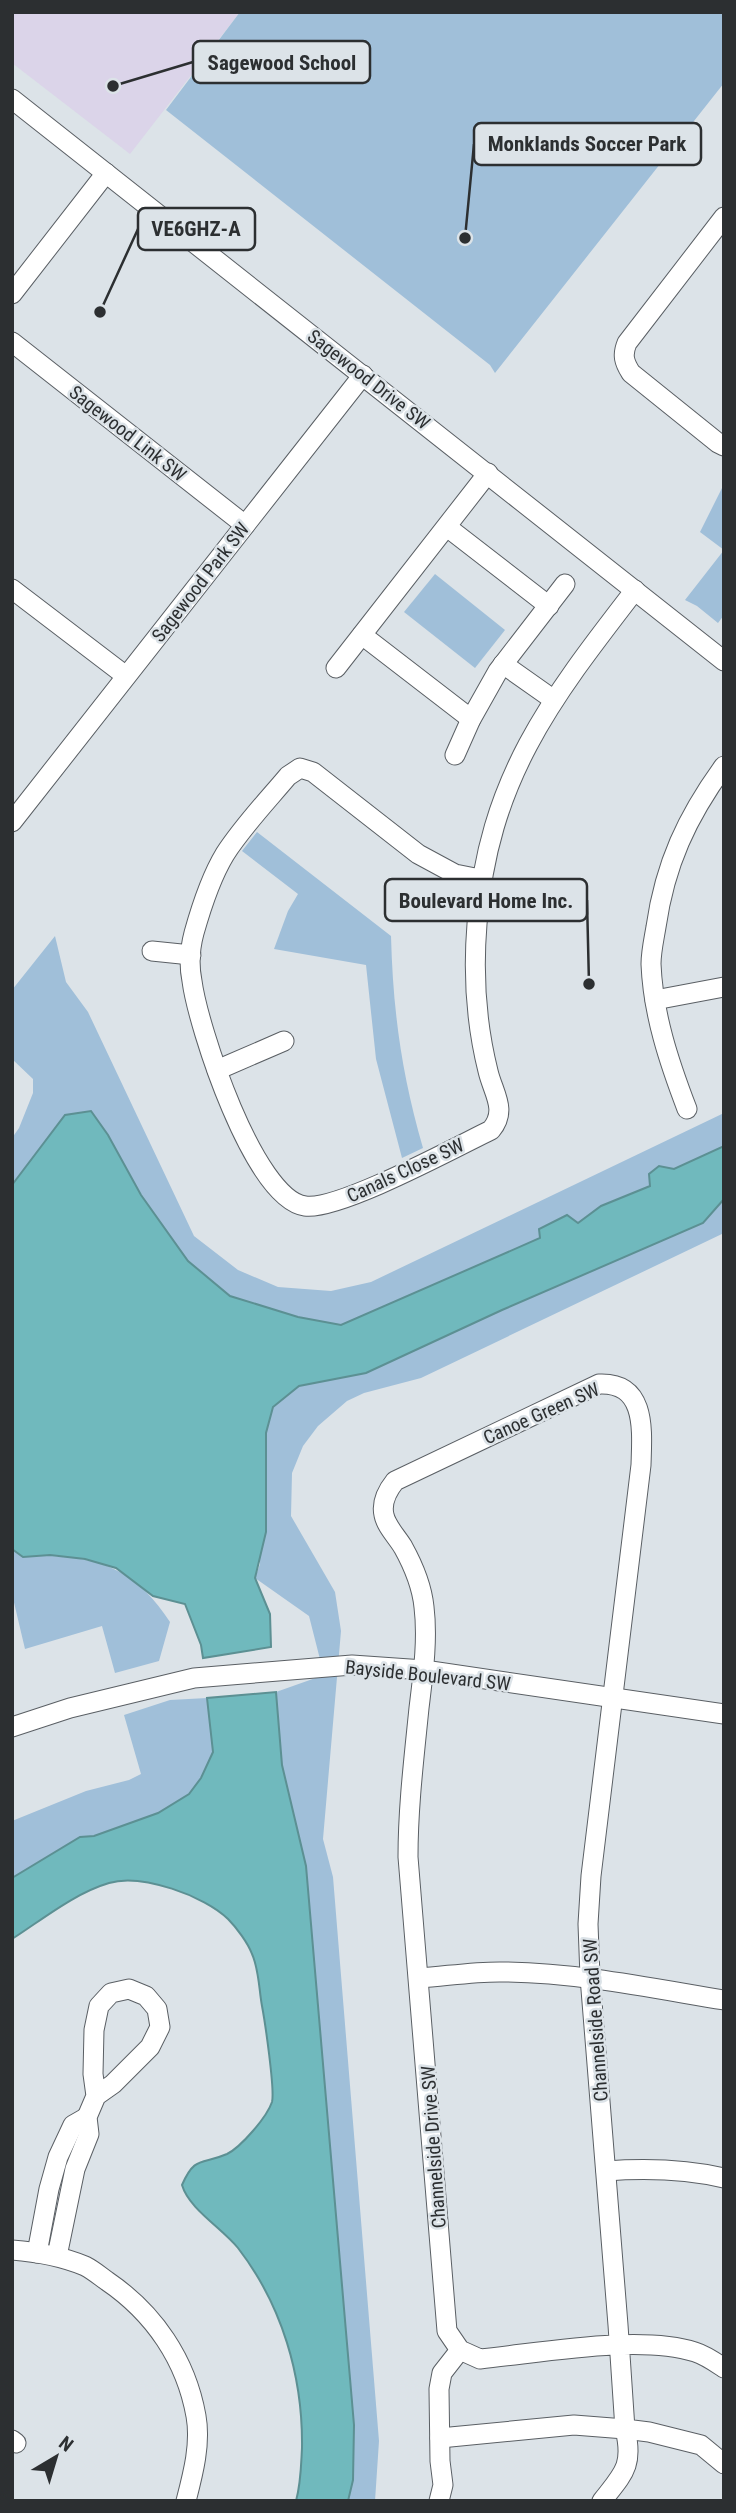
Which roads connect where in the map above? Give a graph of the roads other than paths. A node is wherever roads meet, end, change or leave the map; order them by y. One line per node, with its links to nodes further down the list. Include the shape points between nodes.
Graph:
1 (12, 99): 2 (street, Sagewood Drive SW)
2 (106, 173): 4 (street); 6 (street, Sagewood Drive SW)
3 (724, 217): 7 (street, via 623,351 631,373)
4 (12, 294)
5 (12, 342): 9 (street, Sagewood Link SW)
6 (363, 375): 8 (street, Sagewood Drive SW); 9 (street, Sagewood Park SW)
7 (724, 446)
8 (488, 473): 10 (street); 13 (street, Sagewood Drive SW)
9 (245, 525): 19 (street, Sagewood Park SW)
10 (447, 527): 14 (street); 15 (street)
11 (565, 584): 14 (street)
12 (12, 589): 19 (street)
13 (635, 590): 16 (street, Sagewood Drive SW); 20 (street, Canals Close SW)
14 (549, 606): 17 (street)
15 (362, 635): 18 (street); 21 (street)
16 (724, 661)
17 (503, 664): 20 (street); 21 (street)
18 (336, 667)
19 (126, 676): 24 (street, Sagewood Park SW)
20 (554, 700): 25 (street, Canals Close SW, via 516,766 494,822)
21 (471, 719): 22 (street)
22 (455, 755)
23 (724, 766): 29 (street, via 700,799 677,844 661,893 651,962)
24 (12, 822)
25 (480, 879): 27 (street, Canals Close SW, via 454,874 418,854 313,772 300,768 288,776 224,856 193,936); 31 (street, Canals Close SW, via 474,955 479,1028 500,1109 491,1130 338,1201 305,1206 289,1199 257,1161)
26 (152, 951): 27 (street)
27 (191, 955): 31 (street, Canals Close SW, via 202,1032)
28 (724, 987): 29 (street)
29 (655, 1000): 32 (street, via 667,1056)
30 (284, 1041): 31 (street)
31 (216, 1069)
32 (687, 1109)
33 (424, 1670): 34 (street, Bayside Boulevard SW); 34 (street, Canoe Green SW, via 424,1606 413,1567 383,1514 388,1490 407,1475 598,1384 610,1384 635,1401 642,1435); 36 (street, Bayside Boulevard SW, via 352,1665 194,1678); 38 (street, Channelside Drive SW, via 408,1811)
34 (612, 1696): 35 (street, Bayside Boulevard SW); 37 (street, Channelside Road SW, via 591,1876)
35 (724, 1714)
36 (12, 1727)
37 (590, 1977): 38 (street, via 502,1972); 39 (street); 42 (street, Channelside Road SW)
38 (419, 1978): 48 (street, Channelside Drive SW, via 447,2331)
39 (724, 2000)
40 (96, 2096): 40 (street, via 150,2047 160,2027 157,2009 146,1996 129,1989 111,1993 99,2006 94,2030); 41 (street)
41 (87, 2117): 45 (street, via 73,2125 58,2157); 46 (street, via 89,2134 75,2169)
42 (606, 2171): 43 (street, via 644,2168); 47 (street, Channelside Road SW)
43 (724, 2178)
44 (12, 2250): 45 (street)
45 (37, 2252): 46 (street)
46 (57, 2256): 53 (street, via 88,2267 132,2298 158,2327 181,2367 196,2417 195,2465)
47 (620, 2345): 48 (street, via 481,2359); 49 (street, via 669,2346 698,2353); 50 (street, Channelside Road SW)
48 (460, 2350): 51 (street, via 442,2373)
49 (724, 2368)
50 (625, 2429): 51 (street, via 574,2425); 52 (street, via 701,2445); 55 (street, Channelside Road SW, via 629,2445 626,2469)
51 (440, 2438): 54 (street, via 443,2485)
52 (724, 2463)
53 (186, 2501)
54 (439, 2501)
55 (602, 2501)

